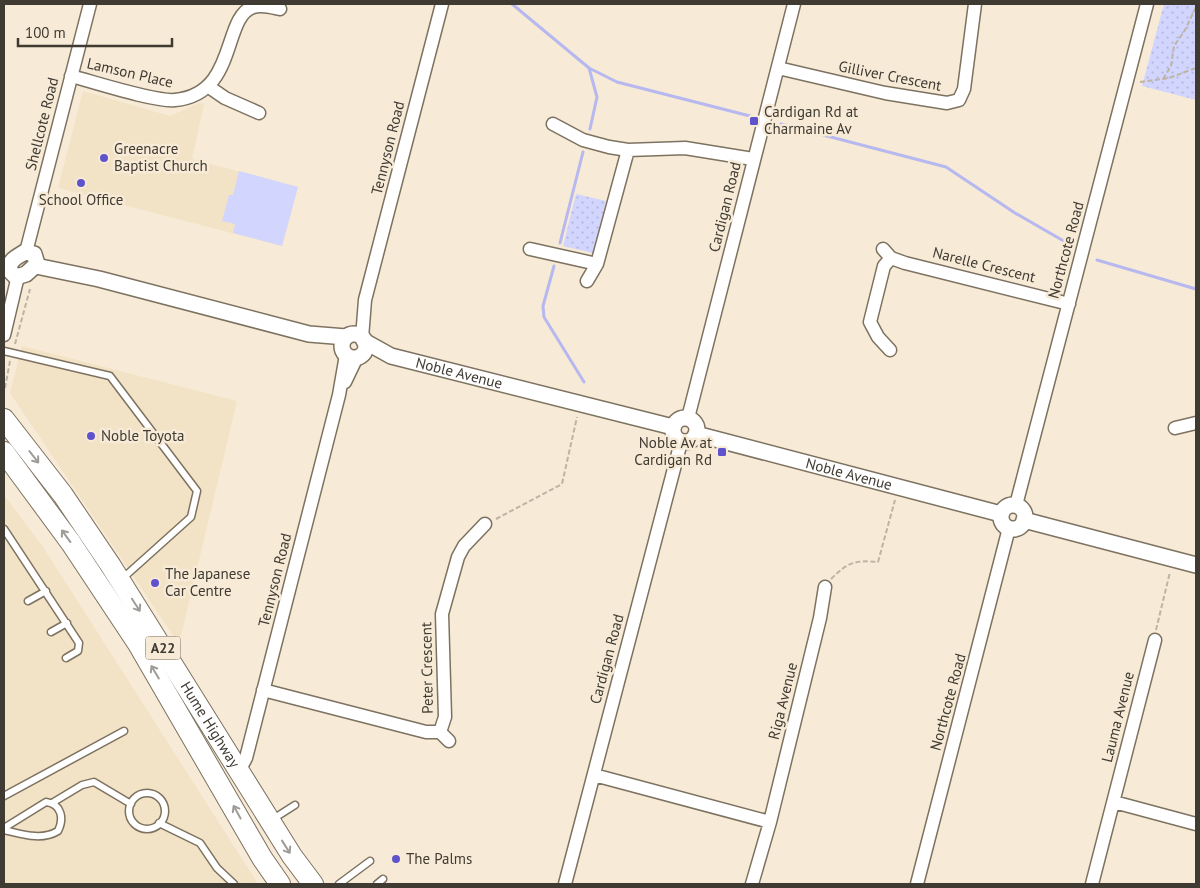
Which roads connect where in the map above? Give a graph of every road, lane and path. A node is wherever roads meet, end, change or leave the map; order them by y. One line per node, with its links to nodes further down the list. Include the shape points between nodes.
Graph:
1 (90, 4): 10 (street, Shellcote Road)
2 (442, 4): 27 (street, Tennyson Road)
3 (794, 4): 8 (street, Cardigan Road)
4 (975, 4): 8 (street, Gilliver Crescent, via 964,89 959,100 947,103 885,93)
5 (1147, 4): 25 (street, Northcote Road)
6 (1196, 7): 11 (path, via 1186,30 1174,46 1171,66)
7 (280, 8): 13 (street, via 252,7 240,20 218,76)
8 (778, 68): 17 (street, Cardigan Road)
9 (1196, 68): 11 (path)
10 (71, 76): 13 (street, Lamson Place, via 175,100); 19 (street, Shellcote Road)
11 (1163, 79): 12 (path)
12 (1140, 82)
13 (209, 87): 14 (street)
14 (259, 113)
15 (553, 124): 16 (street, via 583,140)
16 (628, 150): 17 (street, via 685,148); 20 (street)
17 (753, 159): 33 (street, Cardigan Road)
18 (530, 248): 20 (street)
19 (26, 252): 21 (street, via 37,258); 22 (street)
20 (597, 264): 23 (street)
21 (36, 266): 22 (street); 27 (street, Noble Avenue, via 99,279)
22 (11, 268): 26 (street)
23 (587, 281)
24 (30, 289): 30 (path)
25 (1069, 304): 28 (street, Narelle Crescent, via 887,254 870,322); 42 (street, Northcote Road)
26 (4, 335)
27 (354, 346): 36 (street, Noble Avenue); 58 (street, Tennyson Road)
28 (890, 350)
29 (4, 351): 30 (lane)
30 (12, 353): 31 (path); 50 (lane, via 110,376 197,491 191,516)
31 (5, 388)
32 (578, 418): 45 (path, via 562,484)
33 (688, 418): 36 (street, via 678,420); 38 (street, via 696,424)
34 (4, 419): 50 (highway, Hume Highway / A22, one-way to 50, via 63,496)
35 (1196, 423): 37 (street)
36 (673, 427): 39 (street, via 674,436)
37 (1175, 428)
38 (696, 434): 39 (street, via 690,442); 43 (street, Noble Avenue)
39 (681, 442): 61 (street, Cardigan Road)
40 (4, 452): 75 (highway, Hume Highway / A22, one-way to 40, via 138,644 71,543)
41 (896, 500): 51 (path, via 878,562 859,560 843,567)
42 (1016, 505): 43 (street, via 1008,506); 44 (street, via 1022,509)
43 (1001, 514): 46 (street, via 1002,521)
44 (1024, 520): 46 (street, via 1020,526); 48 (street)
45 (485, 524): 58 (street, Peter Crescent, via 458,557 442,614 445,736)
46 (1010, 528): 81 (street, Northcote Road)
47 (4, 529): 52 (lane)
48 (1196, 565)
49 (1170, 572): 56 (path)
50 (120, 580): 60 (highway, Hume Highway / A22, one-way to 60)
51 (825, 587): 68 (street, Riga Avenue)
52 (46, 590): 53 (lane); 54 (lane)
53 (28, 601)
54 (67, 623): 55 (lane); 57 (lane, via 80,646)
55 (51, 632)
56 (1155, 640): 63 (street, Lauma Avenue)
57 (66, 658)
58 (263, 690): 60 (street, Tennyson Road, via 246,758)
59 (124, 731): 62 (lane)
60 (238, 771): 67 (highway, Hume Highway / A22)
61 (594, 775): 68 (street); 79 (street, Cardigan Road)
62 (4, 796)
63 (1114, 802): 70 (street); 82 (street, Lauma Avenue)
64 (52, 803): 65 (lane, via 82,784 94,782); 71 (lane, via 39,805); 71 (lane, via 58,807 62,824 50,836)
65 (131, 804): 69 (lane, via 129,814 137,826 150,828); 69 (lane, via 143,793 157,796 164,807)
66 (295, 805): 67 (lane)
67 (270, 821): 76 (highway, Hume Highway / A22, one-way to 76)
68 (770, 822): 80 (street, Riga Avenue)
69 (159, 823): 74 (lane, via 200,843 217,868)
70 (1196, 824)
71 (4, 829)
72 (370, 861): 77 (lane)
73 (383, 879): 78 (lane)
74 (234, 884)
75 (280, 884)
76 (313, 884)
77 (339, 884)
78 (377, 884)
79 (565, 884)
80 (752, 884)
81 (917, 884)
82 (1092, 884)

